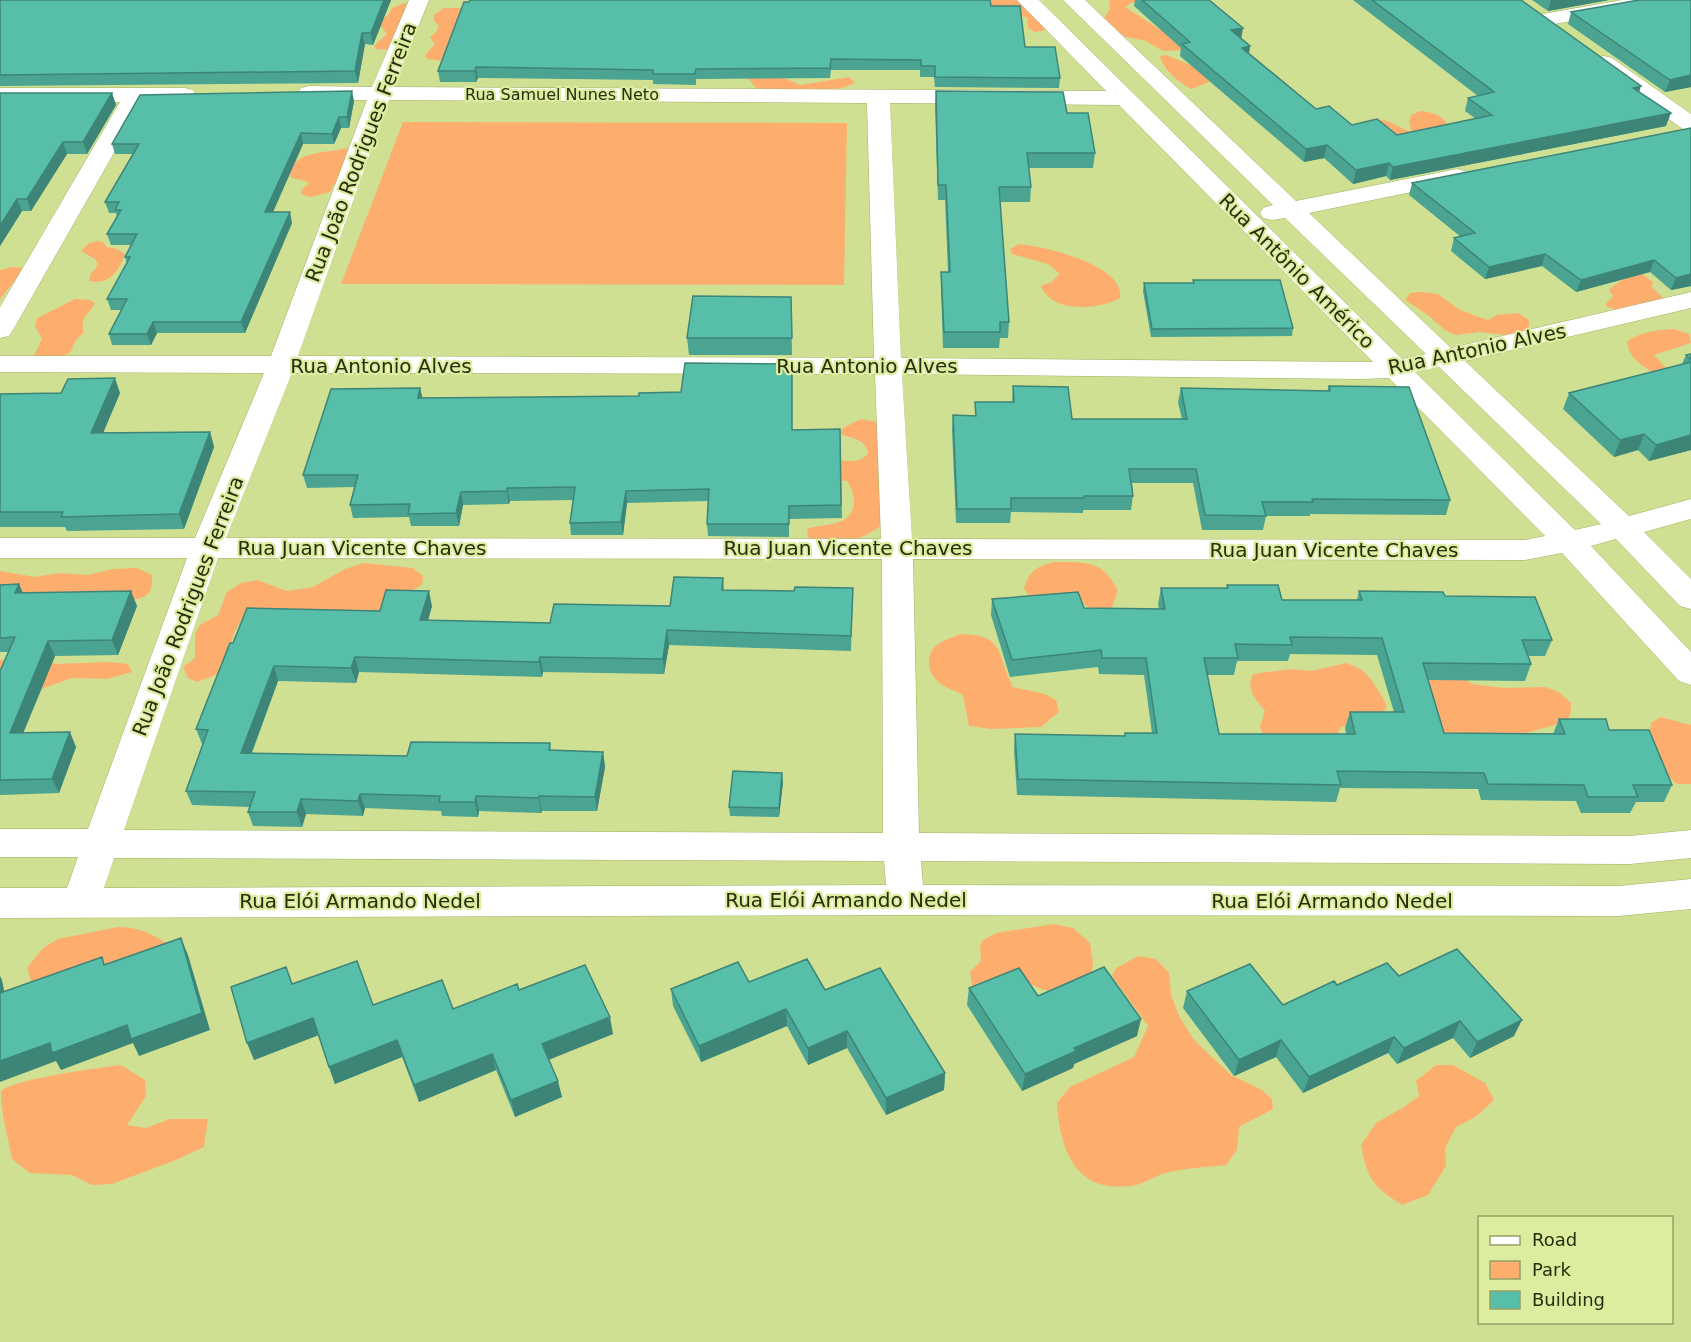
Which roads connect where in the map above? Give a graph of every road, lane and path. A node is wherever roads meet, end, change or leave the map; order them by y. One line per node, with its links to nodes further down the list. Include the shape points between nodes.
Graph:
1 (419, 0): 9 (street, Rua João Rodrigues Ferreira)
2 (1027, 0): 15 (street, Rua Antônio Américo)
3 (1073, 0): 18 (street, Rua Antônio Américo)
4 (1658, 0): 6 (street)
5 (1525, 7): 6 (street)
6 (1543, 20): 7 (street)
7 (1571, 39)
8 (1590, 52): 16 (street)
9 (381, 92): 10 (street, Rua Samuel Nunes Neto); 14 (street, Rua Samuel Nunes Neto); 24 (street, Rua João Rodrigues Ferreira)
10 (287, 94)
11 (0, 95): 13 (street)
12 (205, 95): 13 (street)
13 (135, 96): 21 (street)
14 (878, 96): 15 (street, Rua Samuel Nunes Neto); 25 (street)
15 (1123, 98): 19 (street, Rua Antônio Américo)
16 (1691, 124)
17 (1484, 171): 18 (street)
18 (1289, 209): 19 (street); 22 (street, Rua Antônio Américo)
19 (1244, 218): 26 (street, Rua Antônio Américo)
20 (1691, 300): 22 (street, Rua Antonio Alves)
21 (0, 330)
22 (1445, 358): 26 (street, Rua Antonio Alves); 28 (street, Rua Antônio Américo)
23 (0, 364): 24 (street, Rua Antonio Alves)
24 (281, 365): 25 (street, Rua Antonio Alves); 31 (street, Rua João Rodrigues Ferreira)
25 (888, 366): 26 (street, Rua Antonio Alves); 32 (street)
26 (1395, 369): 29 (street, Rua Antônio Américo)
27 (1691, 509): 28 (street, Rua Juan Vicente Chaves)
28 (1622, 528): 29 (street, Rua Juan Vicente Chaves); 33 (street, Rua Antônio Américo)
29 (1569, 542): 32 (street, Rua Juan Vicente Chaves, via 1525,550); 34 (street, Rua Antônio Américo)
30 (0, 548): 31 (street, Rua Juan Vicente Chaves)
31 (207, 548): 32 (street, Rua Juan Vicente Chaves); 35 (street, Rua João Rodrigues Ferreira)
32 (897, 548): 38 (street)
33 (1691, 598)
34 (1691, 673)
35 (99, 842): 36 (street); 38 (street); 41 (street, Rua João Rodrigues Ferreira)
36 (0, 843)
37 (1691, 844): 38 (street, via 1630,850)
38 (901, 846): 40 (street)
39 (1691, 894): 40 (street, Rua Elói Armando Nedel, via 1619,901)
40 (906, 900): 41 (street, Rua Elói Armando Nedel)
41 (80, 902): 42 (street, Rua Elói Armando Nedel)
42 (0, 903)

